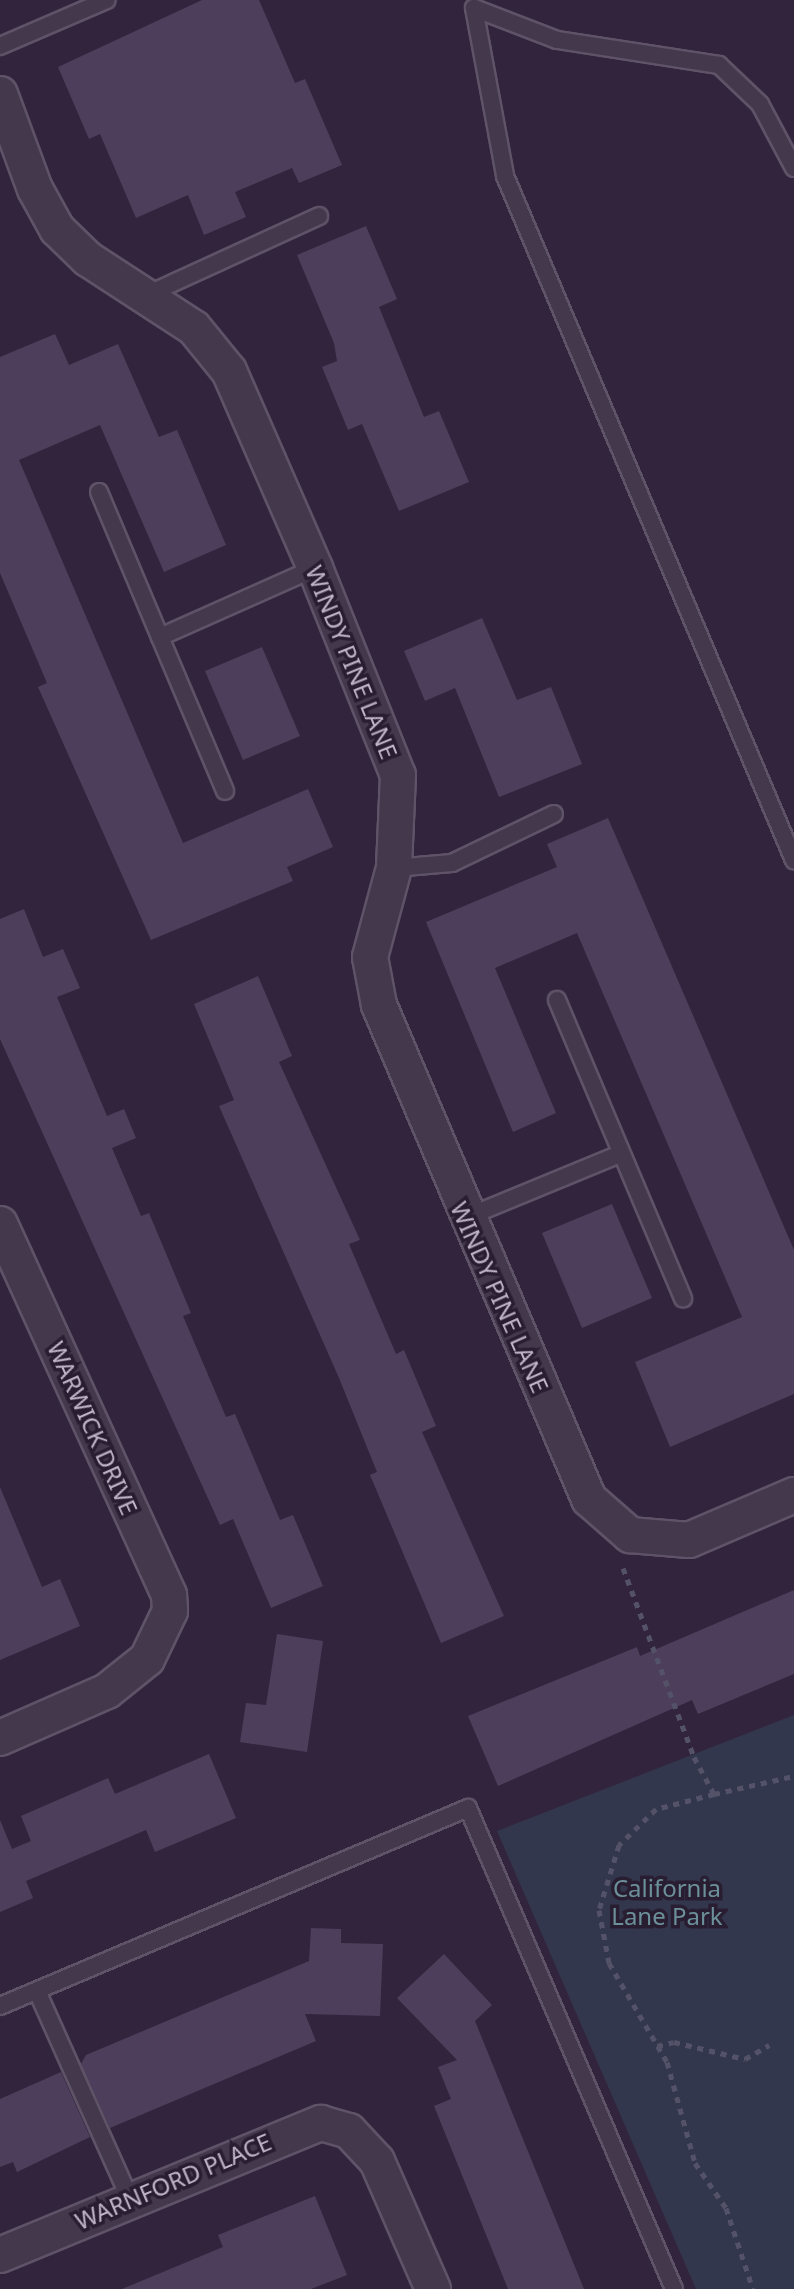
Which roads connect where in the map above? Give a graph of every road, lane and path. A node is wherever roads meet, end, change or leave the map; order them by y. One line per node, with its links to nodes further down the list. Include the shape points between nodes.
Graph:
1 (107, 0): 3 (lane)
2 (473, 4): 5 (lane, via 557,40 719,65 760,104); 13 (lane, via 505,176)
3 (0, 46)
4 (0, 94): 7 (street, WINDY PINE LANE, via 35,189 57,229 88,259)
5 (794, 168)
6 (319, 216): 7 (lane)
7 (149, 294): 9 (street, WINDY PINE LANE, via 194,328 229,371)
8 (99, 492): 10 (lane)
9 (315, 568): 10 (lane); 14 (street, WINDY PINE LANE, via 398,775)
10 (160, 637): 11 (lane)
11 (225, 791)
12 (554, 814): 14 (lane, via 452,863)
13 (794, 860)
14 (394, 868): 17 (street, WINDY PINE LANE, via 370,957 379,1005)
15 (557, 1000): 16 (lane)
16 (620, 1154): 17 (lane); 19 (lane)
17 (465, 1218): 21 (street, WINDY PINE LANE, via 589,1499)
18 (0, 1224): 22 (street, WARWICK DRIVE, via 169,1595 160,1635 147,1659 107,1691)
19 (683, 1299)
20 (794, 1495): 21 (street, via 689,1540)
21 (630, 1535): 24 (path, via 622,1577)
22 (0, 1738)
23 (794, 1776): 24 (path)
24 (714, 1794): 28 (path, via 656,1809 619,1845 599,1910 609,1963)
25 (37, 1991): 26 (lane); 29 (lane); 32 (lane, via 468,1808)
26 (0, 2006)
27 (769, 2045): 28 (path, via 745,2059 674,2042)
28 (657, 2046): 33 (path, via 695,2163 726,2208)
29 (130, 2199): 30 (street, WARNFORD PLACE); 31 (street, WARNFORD PLACE, via 307,2123 349,2131 377,2161)
30 (0, 2255)
31 (433, 2289)
32 (674, 2289)
33 (753, 2289)

